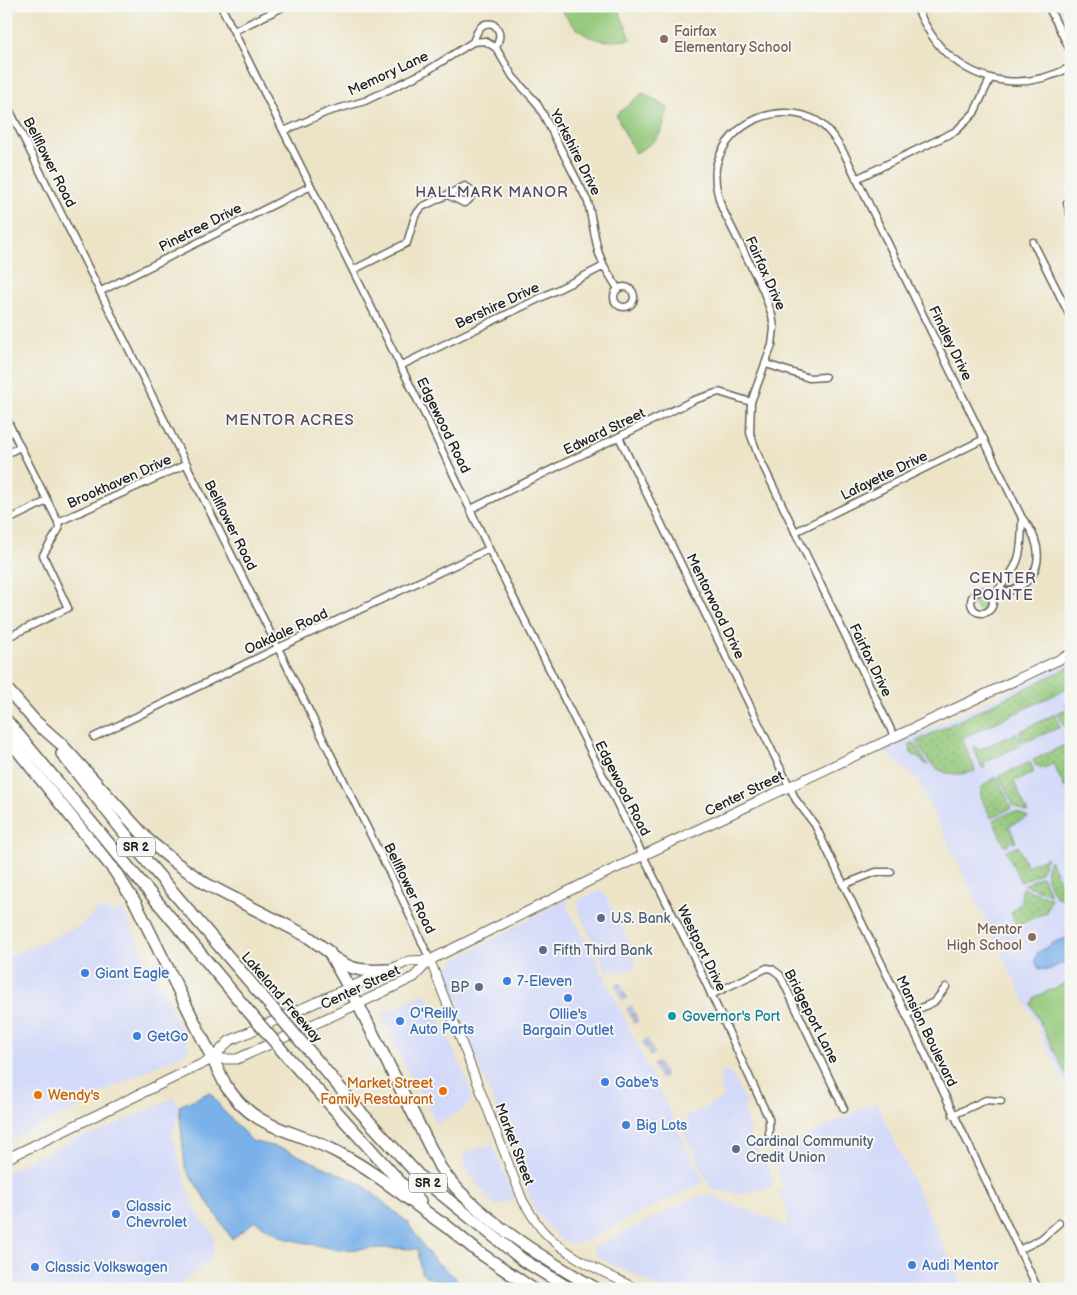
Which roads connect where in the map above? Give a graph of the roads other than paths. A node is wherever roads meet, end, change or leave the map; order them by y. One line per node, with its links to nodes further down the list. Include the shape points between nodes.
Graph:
1 (221, 6): 5 (street, Edgewood Road)
2 (285, 6): 5 (street)
3 (916, 6): 11 (street, via 945,52 965,67)
4 (1048, 6): 9 (street)
5 (234, 31): 13 (street, Edgewood Road)
6 (485, 41): 7 (street, Memory Lane); 8 (street, Yorkshire Drive)
7 (472, 42): 8 (street, Memory Lane, via 481,26 494,24 500,37); 13 (street, Memory Lane, via 425,72 365,101 328,112)
8 (496, 48): 20 (street, Yorkshire Drive, via 513,77 536,102 588,202)
9 (1071, 52)
10 (1071, 67): 11 (street, via 1030,80)
11 (990, 79): 14 (street, via 978,106 962,126)
12 (6, 103): 23 (street, Bellflower Road)
13 (284, 131): 15 (street, Edgewood Road)
14 (856, 179): 25 (street, Fairfax Drive, via 832,135 817,122 799,114 779,112 754,120 736,132 724,146 717,163 718,197 772,315 772,345); 31 (street, Findley Drive)
15 (311, 186): 21 (street, Edgewood Road); 23 (street, Pinetree Drive)
16 (448, 194): 21 (street, via 422,207 415,216 407,243)
17 (1067, 203): 18 (street)
18 (1071, 217)
19 (1033, 242): 24 (street)
20 (604, 266): 22 (street, Yorkshire Drive); 26 (street, Bershire Drive)
21 (352, 270): 26 (street, Edgewood Road)
22 (618, 289)
23 (101, 291): 34 (street, Bellflower Road)
24 (1071, 318)
25 (766, 364): 27 (street, via 809,378); 28 (street, Fairfax Drive)
26 (400, 366): 36 (street, Edgewood Road)
27 (825, 377)
28 (751, 402): 30 (street, Edward Street, via 719,392 694,400); 40 (street, Fairfax Drive, via 750,433)
29 (6, 418): 32 (street, Brookhaven Drive)
30 (620, 437): 36 (street, Edward Street); 51 (street, Mentorwood Drive)
31 (984, 439): 37 (street, Findley Drive); 40 (street, Lafayette Drive)
32 (20, 447): 33 (street); 35 (street, Brookhaven Drive)
33 (6, 454)
34 (187, 464): 39 (street, Brookhaven Drive); 43 (street, Bellflower Road)
35 (47, 501): 38 (street); 39 (street, Brookhaven Drive)
36 (471, 509): 41 (street, Edgewood Road)
37 (1022, 518): 37 (street, Findley Drive, via 1016,566 992,597 1026,581 1036,566 1036,540)
38 (6, 521)
39 (58, 522): 42 (street, via 60,529 43,555 68,608)
40 (795, 532): 49 (street, Fairfax Drive)
41 (489, 549): 43 (street, Oakdale Road); 52 (street, Edgewood Road)
42 (10, 636)
43 (278, 648): 50 (street, Oakdale Road); 56 (street, Bellflower Road)
44 (1071, 654): 49 (main road, Center Street)
45 (6, 688): 47 (highway, Lakeland Freeway / SR 2)
46 (6, 720): 70 (highway, SR 2, bridge, via 291,1061 400,1182)
47 (36, 722): 55 (highway, via 60,743 148,840 176,863 206,884 306,936 325,948); 73 (highway, Lakeland Freeway / SR 2, bridge, via 149,864 420,1177 523,1260)
48 (6, 736): 63 (highway, via 114,870 136,904)
49 (894, 736): 51 (main road, Center Street)
50 (94, 737)
51 (790, 786): 52 (main road, Center Street); 54 (street, Mansion Boulevard, via 801,808 815,825)
52 (644, 856): 56 (main road, Center Street); 60 (street, Westport Drive)
53 (890, 872): 54 (street, via 876,872)
54 (843, 885): 62 (street, Mansion Boulevard)
55 (332, 957): 57 (highway, via 354,969); 59 (highway)
56 (430, 960): 57 (main road, Center Street, via 410,961); 61 (main road, Center Street, via 414,977); 75 (street, Market Street, via 523,1201 535,1222 545,1234 572,1254)
57 (390, 970): 59 (main road, Center Street)
58 (946, 987): 62 (street, via 934,1002)
59 (348, 988): 61 (highway); 63 (main road, Center Street, via 229,1042)
60 (711, 995): 65 (street, Bridgeport Lane, via 767,968 776,971); 67 (street, Westport Drive, via 769,1118)
61 (358, 1004): 63 (main road, Center Street, via 237,1058); 74 (highway, via 440,1166 457,1190 482,1213 532,1249)
62 (906, 1016): 66 (street, Mansion Boulevard)
63 (212, 1059): 68 (main road, Center Street); 70 (highway, via 235,1100 246,1111 360,1165)
64 (1001, 1101): 66 (street, via 986,1100)
65 (844, 1109)
66 (953, 1115): 71 (street, Mansion Boulevard)
67 (769, 1134)
68 (6, 1159)
69 (1059, 1223): 71 (street, via 1041,1239)
70 (448, 1228): 72 (highway, SR 2)
71 (1019, 1250): 76 (street, Mansion Boulevard)
72 (534, 1289)
73 (570, 1289)
74 (597, 1289)
75 (637, 1289)
76 (1038, 1289)

